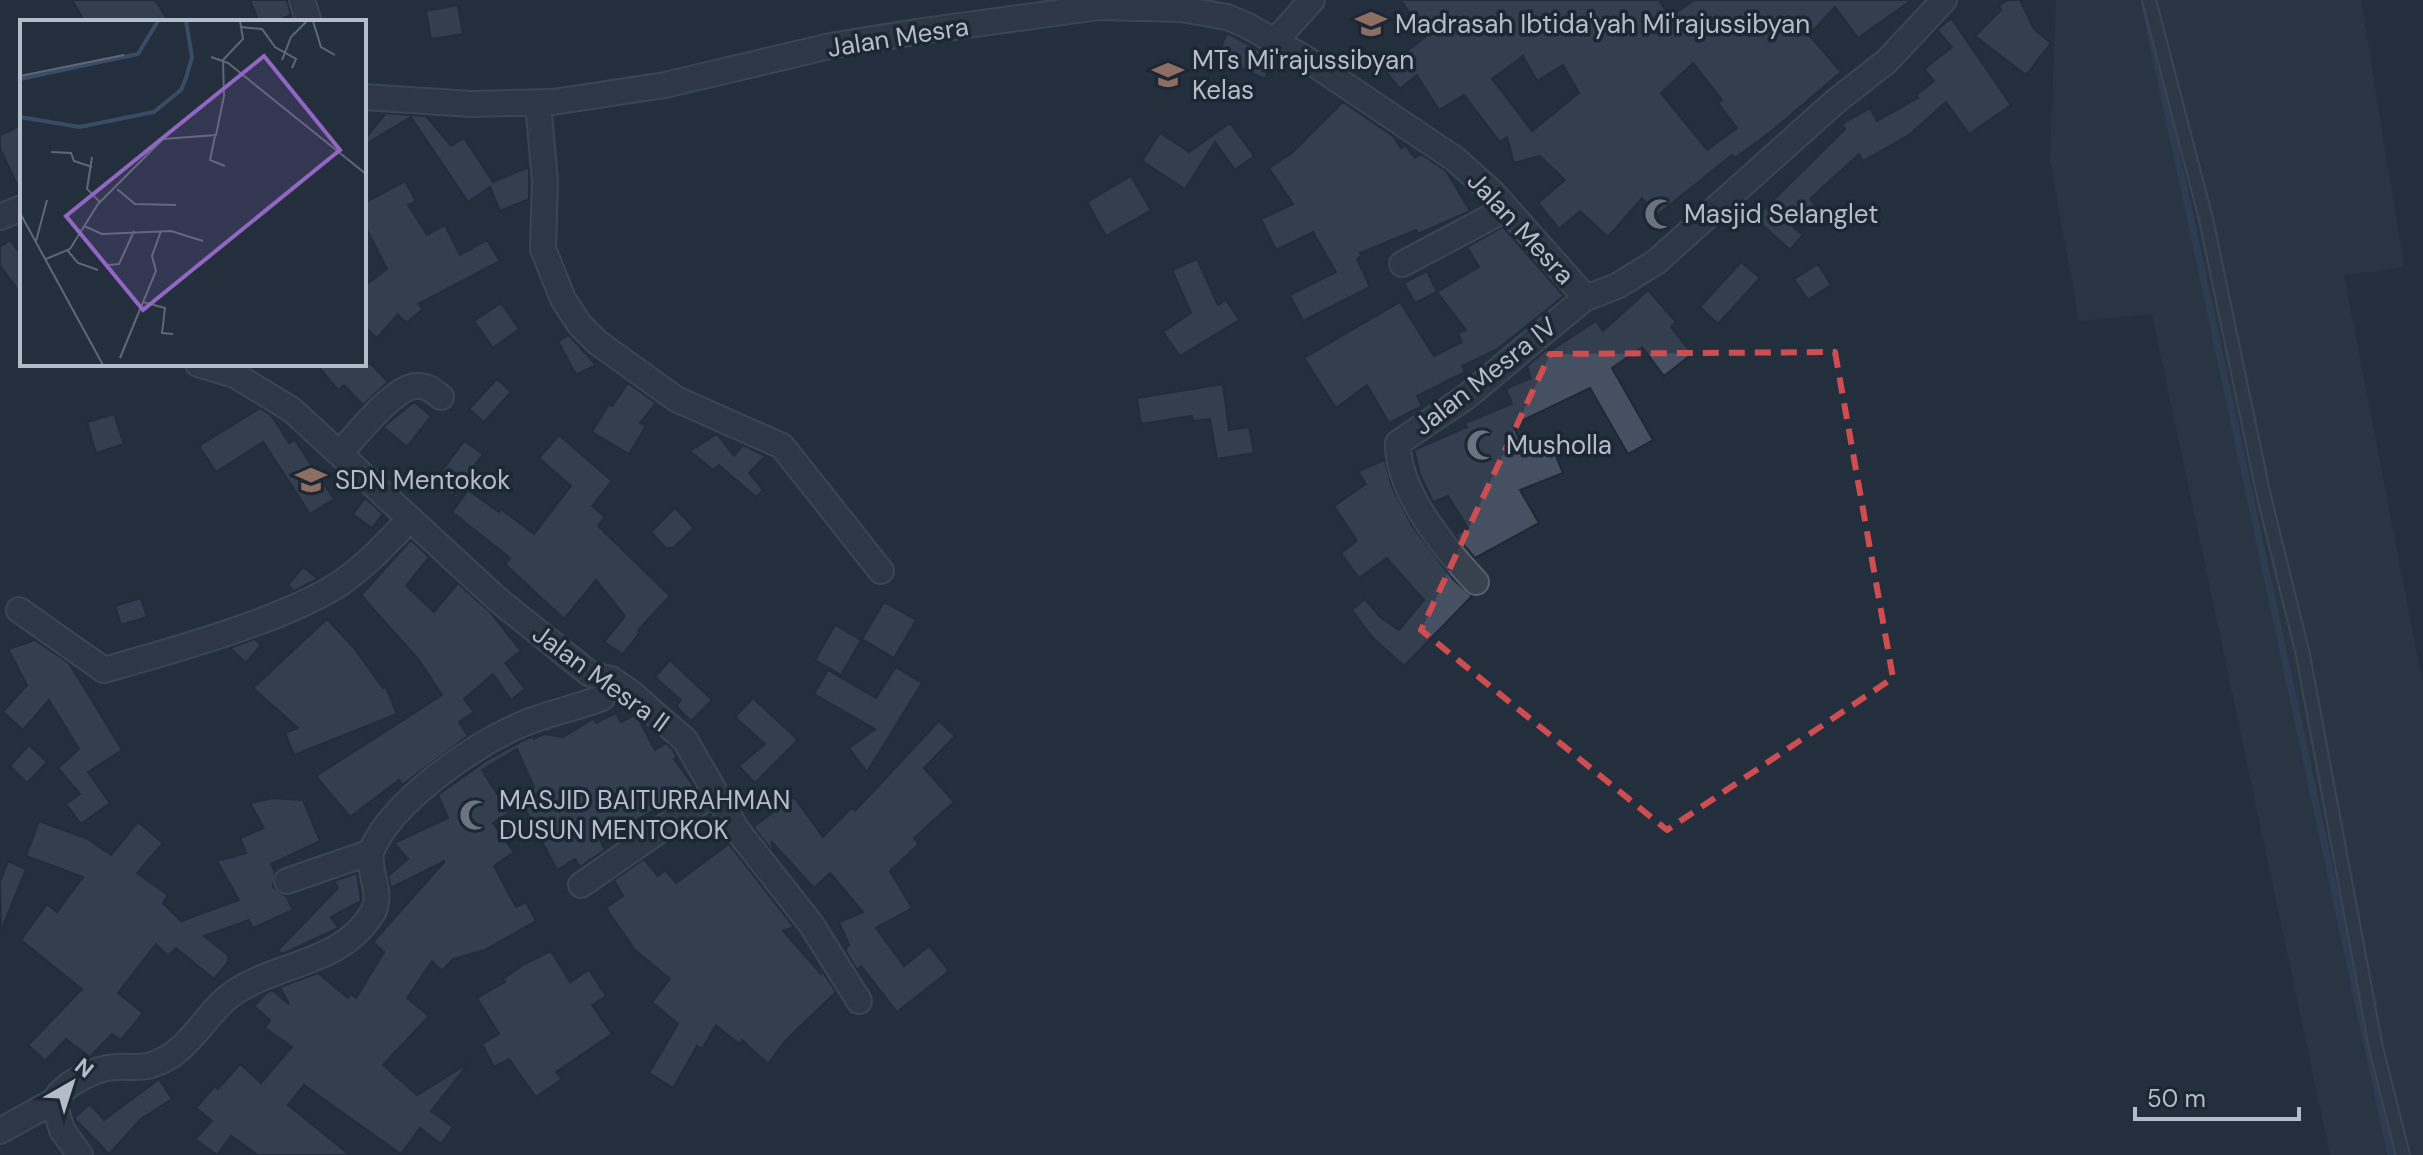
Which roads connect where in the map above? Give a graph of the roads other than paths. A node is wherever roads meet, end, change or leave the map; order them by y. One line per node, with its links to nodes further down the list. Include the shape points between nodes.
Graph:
1 (302, 0): 5 (street)
2 (1312, 0): 6 (street)
3 (1944, 0): 13 (street, Jalan Mesra, via 1887,61 1656,262)
4 (2149, 0): 30 (lane, via 2206,219 2303,655 2376,1048)
5 (308, 20)
6 (1275, 41): 8 (street, Jalan Mesra, via 1227,17 1181,9 1099,7 887,37 665,85); 10 (street, Jalan Mesra, via 1455,159)
7 (366, 97): 8 (street, Jalan Mesra)
8 (538, 103): 18 (street, via 545,181 543,249 580,325 676,399 782,446)
9 (20, 209): 11 (street)
10 (1506, 209): 12 (street); 13 (street, Jalan Mesra)
11 (0, 217)
12 (1402, 264)
13 (1585, 298): 19 (street, Jalan Mesra IV, via 1466,397 1398,443 1406,475 1430,526)
14 (205, 366): 16 (street, Jalan Mesra II, via 260,389)
15 (441, 397): 16 (street, via 426,386 413,385 395,395)
16 (340, 453): 17 (street, Jalan Mesra II)
17 (409, 520): 20 (street, via 323,594 104,670); 21 (street, Jalan Mesra II, via 551,644 590,674)
18 (881, 571)
19 (1476, 582)
20 (19, 610)
21 (611, 679): 22 (street, Jalan Mesra II, via 685,740); 23 (street, via 602,698 520,725 430,783 389,822)
22 (715, 792): 25 (street); 26 (street, Jalan Mesra II, via 737,830 829,950)
23 (371, 852): 24 (street); 27 (street, via 376,905 338,947 234,992 165,1059 143,1067 107,1068 64,1090)
24 (287, 881)
25 (581, 885)
26 (859, 1001)
27 (54, 1101): 28 (street); 29 (street, via 62,1130)
28 (0, 1131)
29 (80, 1155)
30 (2403, 1155)

